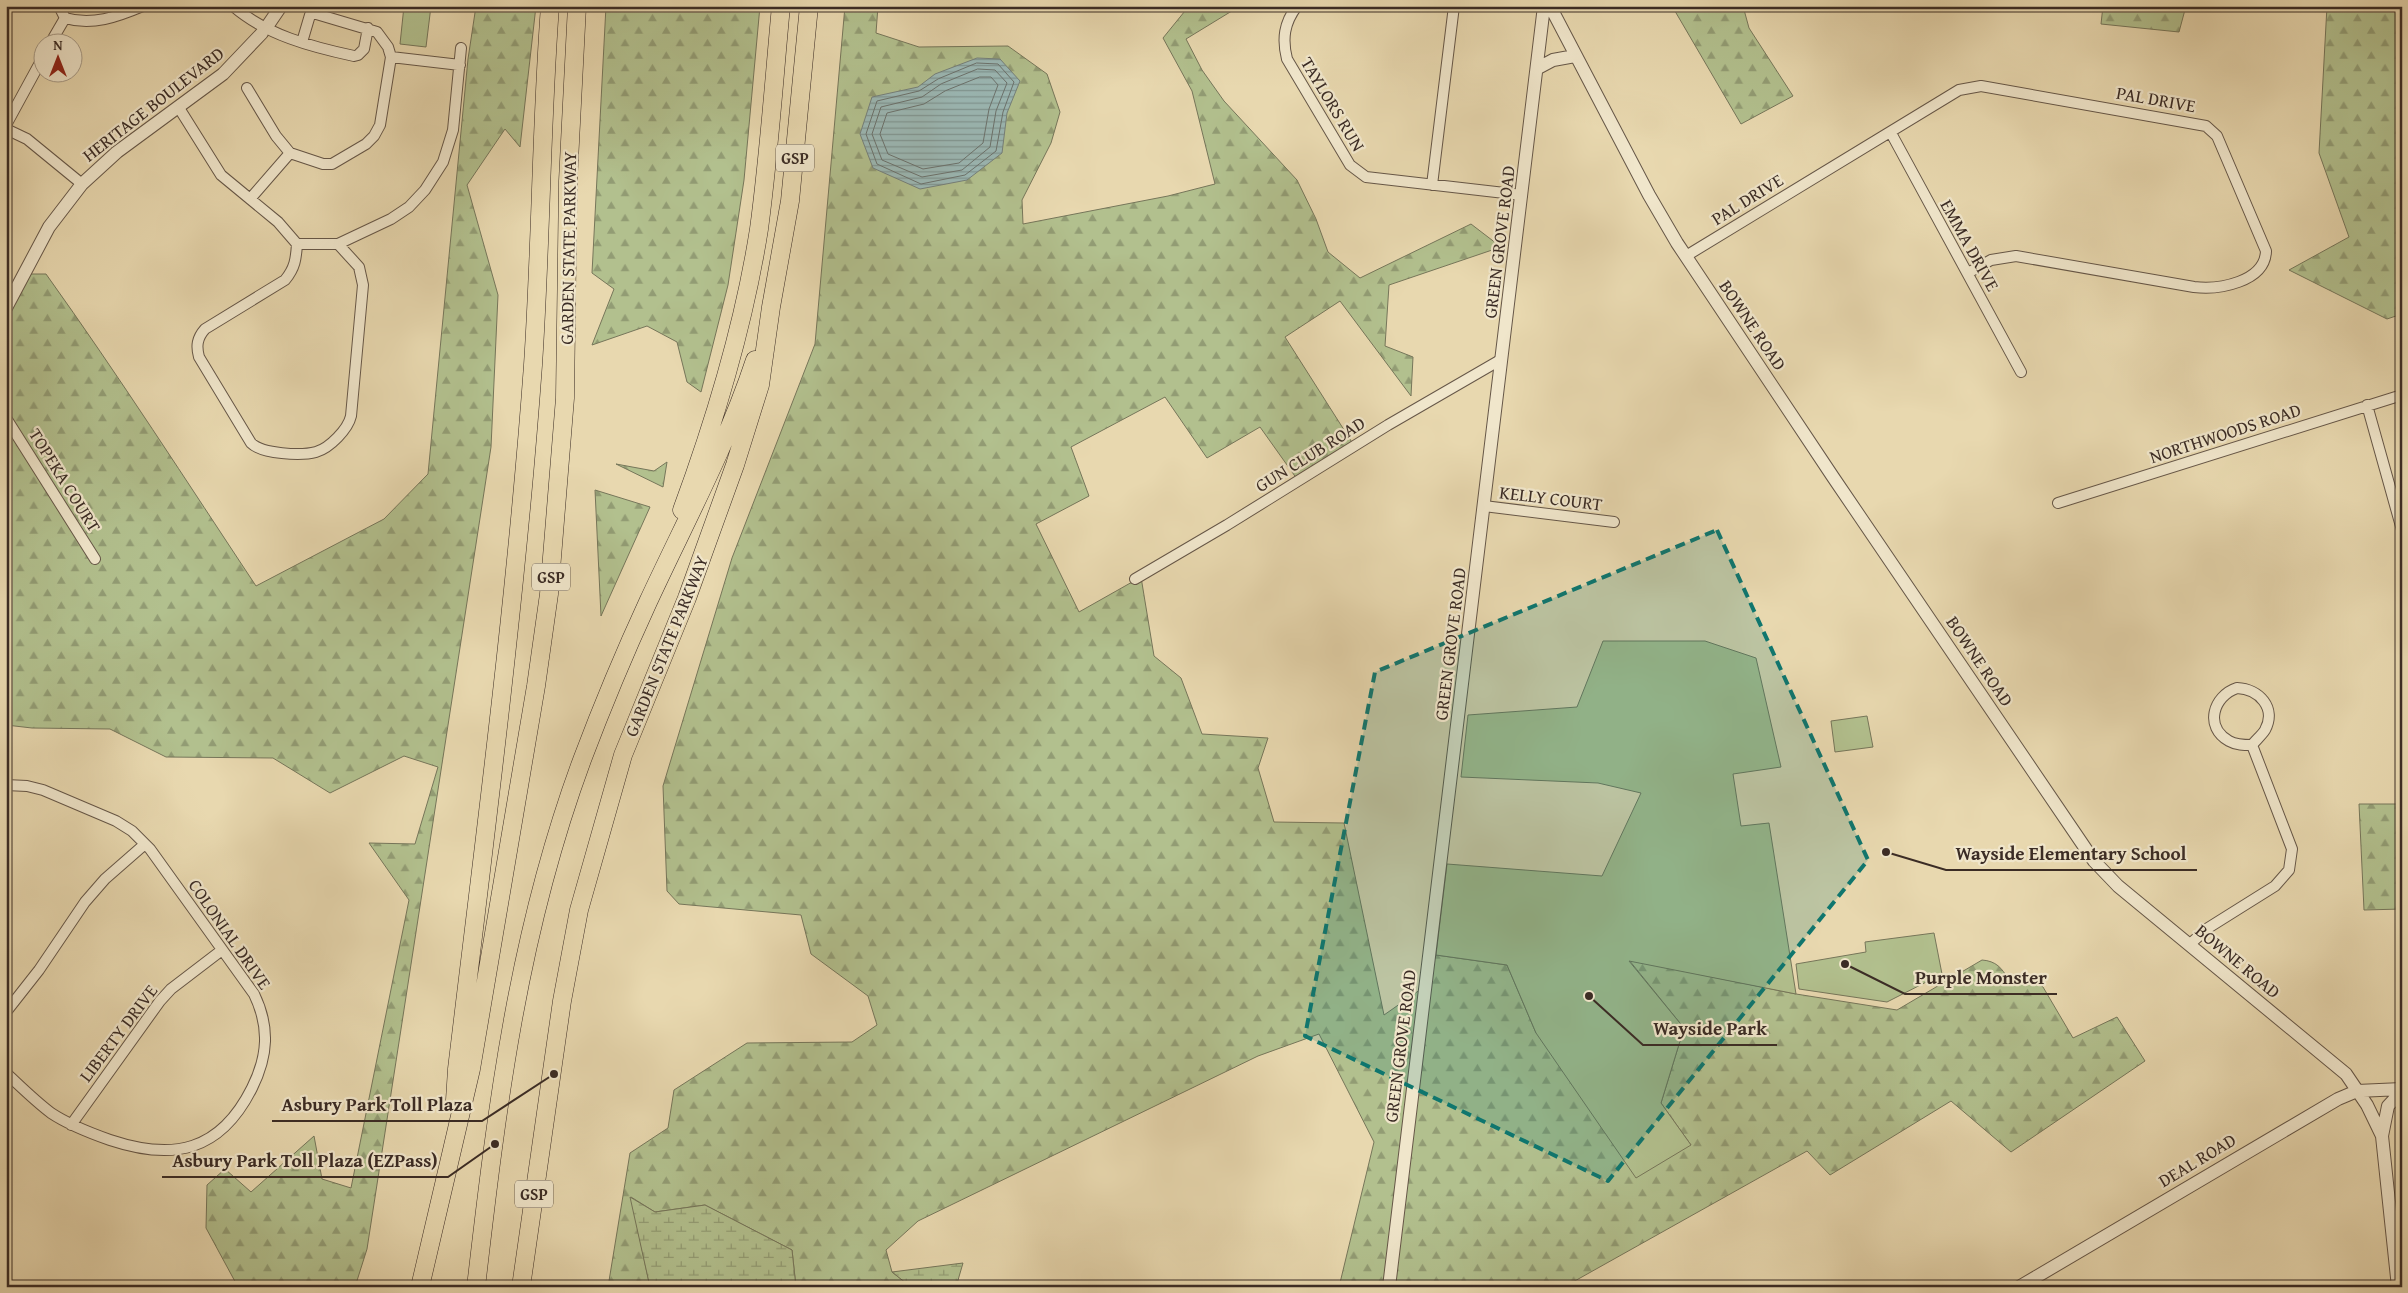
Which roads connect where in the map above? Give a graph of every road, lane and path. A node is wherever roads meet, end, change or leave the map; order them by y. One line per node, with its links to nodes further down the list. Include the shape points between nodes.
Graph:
1 (58, 6): 13 (street)
2 (143, 6): 13 (street, via 86,23)
3 (233, 6): 15 (street)
4 (281, 6): 15 (street, HERITAGE BOULEVARD)
5 (550, 6): 62 (highway, GARDEN STATE PARKWAY / GSP, via 538,281 524,478 457,1069)
6 (577, 6): 62 (highway, GARDEN STATE PARKWAY / GSP, via 569,171 565,398 553,561 536,686 471,1069)
7 (781, 6): 50 (highway, GARDEN STATE PARKWAY / GSP, via 764,189 744,305 718,409)
8 (809, 6): 37 (highway, GARDEN STATE PARKWAY / GSP, via 790,201)
9 (1297, 6): 30 (street, TAYLORS RUN, via 1286,22 1284,46 1287,60 1350,165 1366,177)
10 (1454, 6): 30 (street)
11 (1544, 6): 22 (street, GREEN GROVE ROAD)
12 (1550, 6): 19 (street, BOWNE ROAD)
13 (64, 18): 16 (street)
14 (368, 28): 17 (street, via 312,14); 17 (street, via 364,49 358,55 325,50); 20 (street, via 385,40)
15 (264, 31): 17 (street); 25 (street, HERITAGE BOULEVARD, via 222,74)
16 (56, 32)
17 (302, 42)
18 (461, 48): 21 (street)
19 (1576, 56): 22 (street, via 1554,60); 35 (street, BOWNE ROAD, via 1649,195)
20 (391, 57): 21 (street); 28 (street, via 380,125 370,141 332,164)
21 (460, 65): 34 (street, via 453,130 437,173 408,207 391,219)
22 (1538, 68): 31 (street, GREEN GROVE ROAD)
23 (32, 78): 26 (street)
24 (247, 88): 28 (street)
25 (179, 108): 29 (street, HERITAGE BOULEVARD, via 117,152); 32 (street, via 221,175)
26 (6, 127): 29 (street, via 27,139)
27 (1891, 133): 35 (street, PAL DRIVE); 36 (street, EMMA DRIVE); 36 (street, PAL DRIVE, via 1959,90 1973,86 2202,124 2217,136 2266,250 2263,265 2252,276 2217,287 2194,287 2016,256 1991,260)
28 (290, 153): 32 (street)
29 (82, 184): 38 (street, HERITAGE BOULEVARD, via 49,227)
30 (1432, 185): 31 (street, TAYLORS RUN)
31 (1522, 195): 39 (street, GREEN GROVE ROAD)
32 (250, 199): 33 (street, via 278,222)
33 (297, 244): 34 (street); 34 (street, via 293,271 285,280 205,329 197,348 251,443 263,450 307,454 324,448 346,428 351,416 363,285 358,267)
34 (338, 244)
35 (1686, 256): 54 (street, BOWNE ROAD, via 2094,861 2118,886)
36 (1968, 272): 40 (street, EMMA DRIVE)
37 (771, 307): 50 (highway, via 737,411 697,504); 65 (highway, GARDEN STATE PARKWAY / GSP, via 760,385 745,433 687,598 623,755 579,910 562,1001)
38 (6, 308)
39 (1502, 359): 45 (street, GREEN GROVE ROAD); 49 (street, GUN CLUB ROAD)
40 (2021, 372)
41 (2402, 395): 42 (street, NORTHWOODS ROAD)
42 (2367, 405): 44 (street, NORTHWOODS ROAD); 47 (street)
43 (6, 418): 48 (street, TOPEKA COURT)
44 (2058, 503)
45 (1484, 506): 46 (street, KELLY COURT); 66 (street, GREEN GROVE ROAD)
46 (1614, 522)
47 (2402, 530)
48 (95, 559)
49 (1135, 579)
50 (649, 602): 64 (highway, via 580,766 535,913 506,1052)
51 (2252, 745): 51 (street, via 2268,722 2265,702 2260,695 2246,688 2229,691 2217,702 2215,726 2230,741); 54 (street, via 2291,841 2292,862 2275,886 2208,928)
52 (6, 785): 53 (street, COLONIAL DRIVE, via 27,786 60,797 116,821)
53 (145, 844): 55 (street, COLONIAL DRIVE); 56 (street, via 105,879 85,902)
54 (2190, 944): 59 (street, BOWNE ROAD, via 2342,1069)
55 (222, 950): 60 (street, LIBERTY DRIVE, via 160,1001); 60 (street, COLONIAL DRIVE, via 254,994 264,1017 266,1032 264,1056 257,1077 235,1116 217,1133 195,1145 159,1152 115,1142)
56 (6, 1012)
57 (6, 1073): 60 (street, COLONIAL DRIVE, via 42,1106)
58 (2402, 1090): 59 (street, DEAL ROAD); 61 (street, via 2388,1106)
59 (2357, 1091): 61 (street, BOWNE ROAD); 67 (street, DEAL ROAD, via 2235,1158)
60 (71, 1125)
61 (2382, 1136): 68 (street, BOWNE ROAD)
62 (453, 1140): 63 (highway, GARDEN STATE PARKWAY / GSP)
63 (420, 1287)
64 (476, 1287)
65 (521, 1287)
66 (1389, 1287)
67 (2019, 1287)
68 (2398, 1287)

